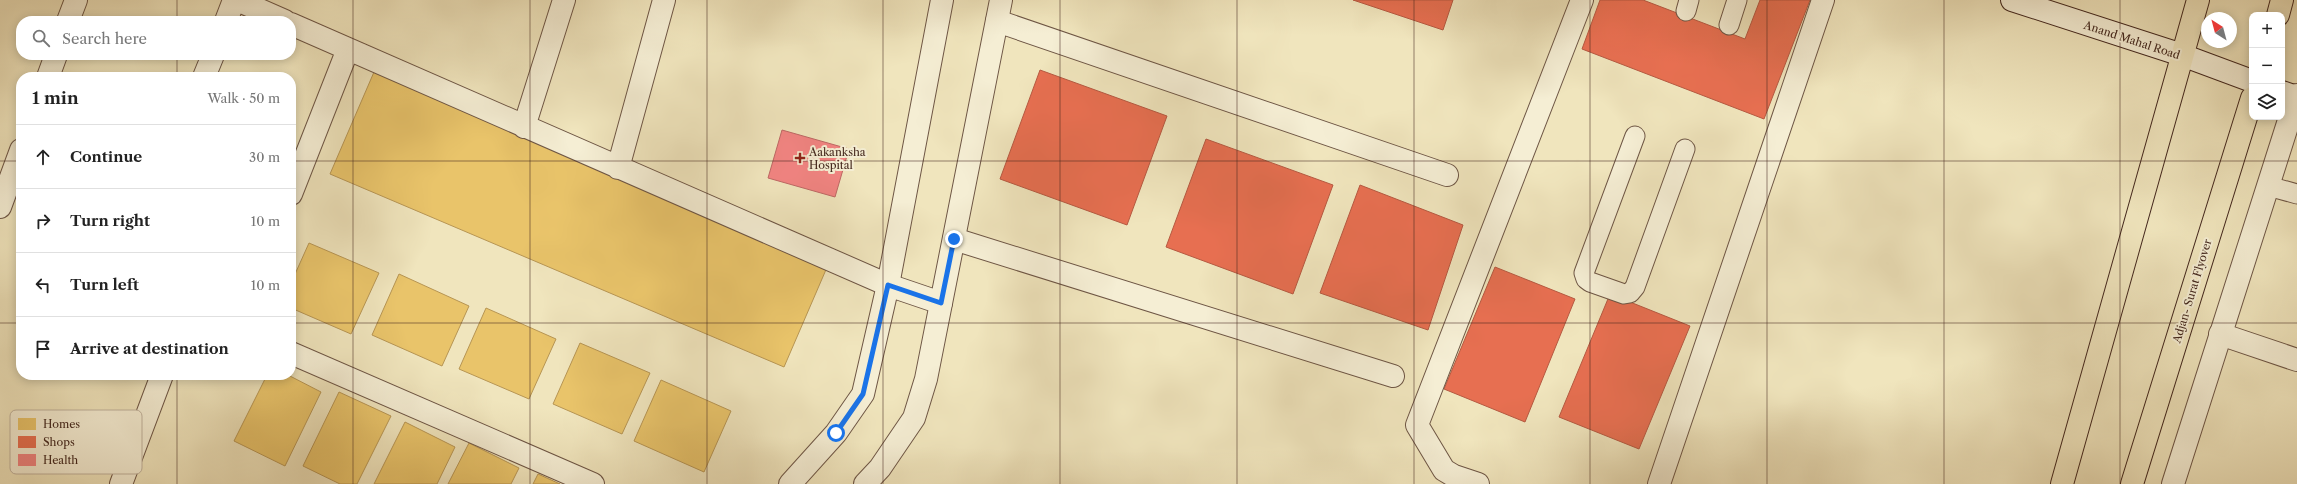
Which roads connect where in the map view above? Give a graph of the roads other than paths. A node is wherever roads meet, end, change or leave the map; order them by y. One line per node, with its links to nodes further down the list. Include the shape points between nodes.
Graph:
1 (76, 0): 14 (street)
2 (236, 0): 15 (street); 16 (street)
3 (564, 0): 29 (street)
4 (664, 0): 33 (street)
5 (942, 0): 40 (street)
6 (1001, 0): 17 (street)
7 (1582, 0): 53 (street, via 1417,425 1444,470)
8 (1737, 0): 19 (lane)
9 (1824, 0): 54 (street)
10 (2012, 0): 21 (street, Anand Mahal Road)
11 (2198, 0): 21 (highway)
12 (2282, 0): 13 (highway)
13 (2279, 12)
14 (70, 16)
15 (228, 16)
16 (273, 16)
17 (997, 21): 34 (street); 39 (street)
18 (296, 26): 20 (street)
19 (1729, 26)
20 (348, 49): 29 (street); 35 (street)
21 (2182, 56): 26 (street, Anand Mahal Road); 55 (highway)
22 (54, 60): 24 (street)
23 (211, 60): 25 (street)
24 (50, 72)
25 (206, 72)
26 (2249, 80)
27 (2292, 95): 36 (street)
28 (2249, 108): 56 (highway, Adjan- Surat Flyover)
29 (524, 127): 33 (street)
30 (1635, 136): 31 (lane, via 1584,273 1590,282 1624,294 1630,293 1635,287)
31 (1685, 149)
32 (16, 164): 38 (street)
33 (618, 168): 40 (street)
34 (1447, 175)
35 (296, 181)
36 (2268, 186): 37 (lane); 42 (street)
37 (2297, 194)
38 (0, 207)
39 (954, 239): 41 (street); 45 (street)
40 (888, 285): 41 (street); 51 (street, via 863,394 836,433)
41 (941, 303): 52 (street, via 926,379 914,418 880,468)
42 (2220, 334): 44 (street); 57 (street)
43 (296, 355): 50 (street)
44 (2297, 360)
45 (1393, 376)
46 (160, 380): 47 (street)
47 (142, 428)
48 (125, 474): 49 (street)
49 (121, 484)
50 (593, 484)
51 (790, 484)
52 (865, 484)
53 (1478, 484)
54 (1659, 484)
55 (2062, 484)
56 (2132, 484)
57 (2173, 484)

